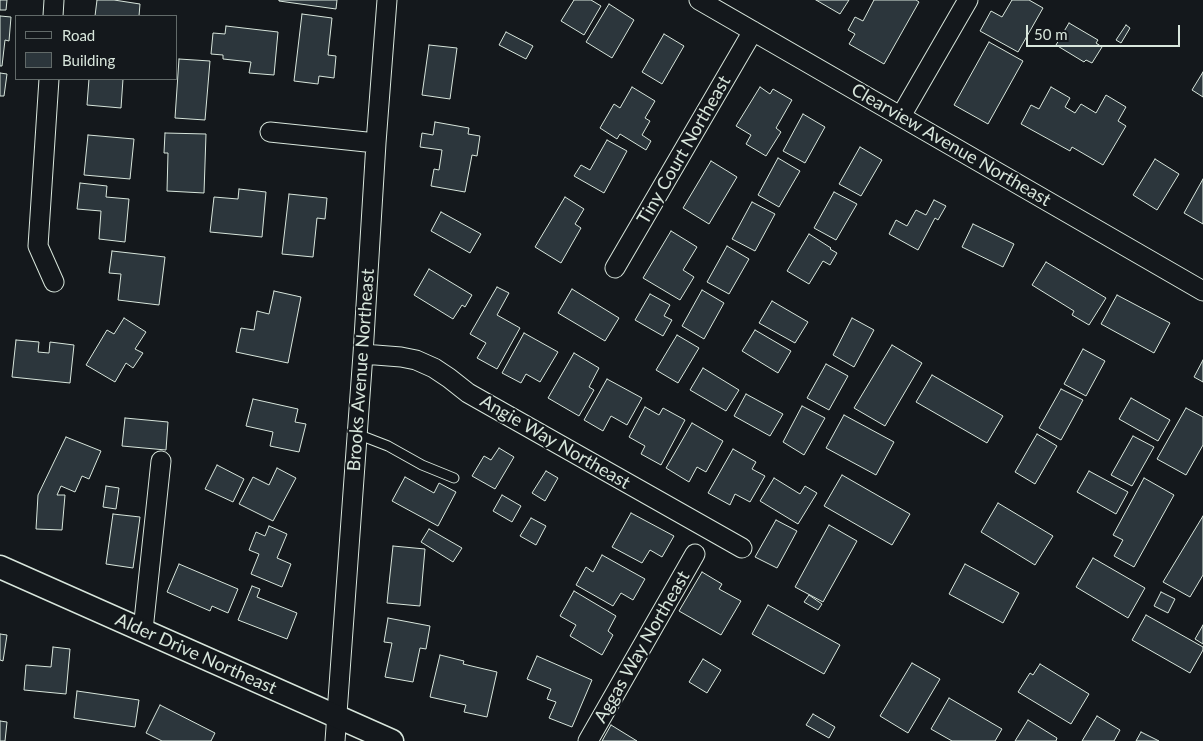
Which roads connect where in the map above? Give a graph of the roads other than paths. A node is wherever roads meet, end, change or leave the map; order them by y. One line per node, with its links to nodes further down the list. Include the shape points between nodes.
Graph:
1 (54, 0): 5 (street)
2 (387, 0): 10 (street, Brooks Avenue Northeast)
3 (699, 0): 6 (street, Clearview Avenue Northeast)
4 (968, 0): 8 (street)
5 (53, 15)
6 (753, 31): 8 (street, Clearview Avenue Northeast); 11 (street, Tiny Court Northeast)
7 (49, 80): 12 (street, via 38,246)
8 (901, 116): 13 (street, Clearview Avenue Northeast)
9 (270, 132): 10 (street)
10 (376, 142): 14 (street, Brooks Avenue Northeast)
11 (615, 268)
12 (54, 282)
13 (1203, 291)
14 (363, 354): 15 (street, Brooks Avenue Northeast); 18 (street, Angie Way Northeast, via 401,357 434,368 468,394)
15 (357, 434): 17 (lane); 22 (street, Brooks Avenue Northeast)
16 (161, 461): 21 (street)
17 (454, 478)
18 (742, 548)
19 (695, 554): 25 (street, Aggas Way Northeast)
20 (0, 567): 21 (street, Alder Drive Northeast)
21 (143, 630): 22 (street, Alder Drive Northeast)
22 (337, 716): 23 (street, Brooks Avenue Northeast); 24 (street, Alder Drive Northeast)
23 (335, 741)
24 (392, 741)
25 (588, 741)

